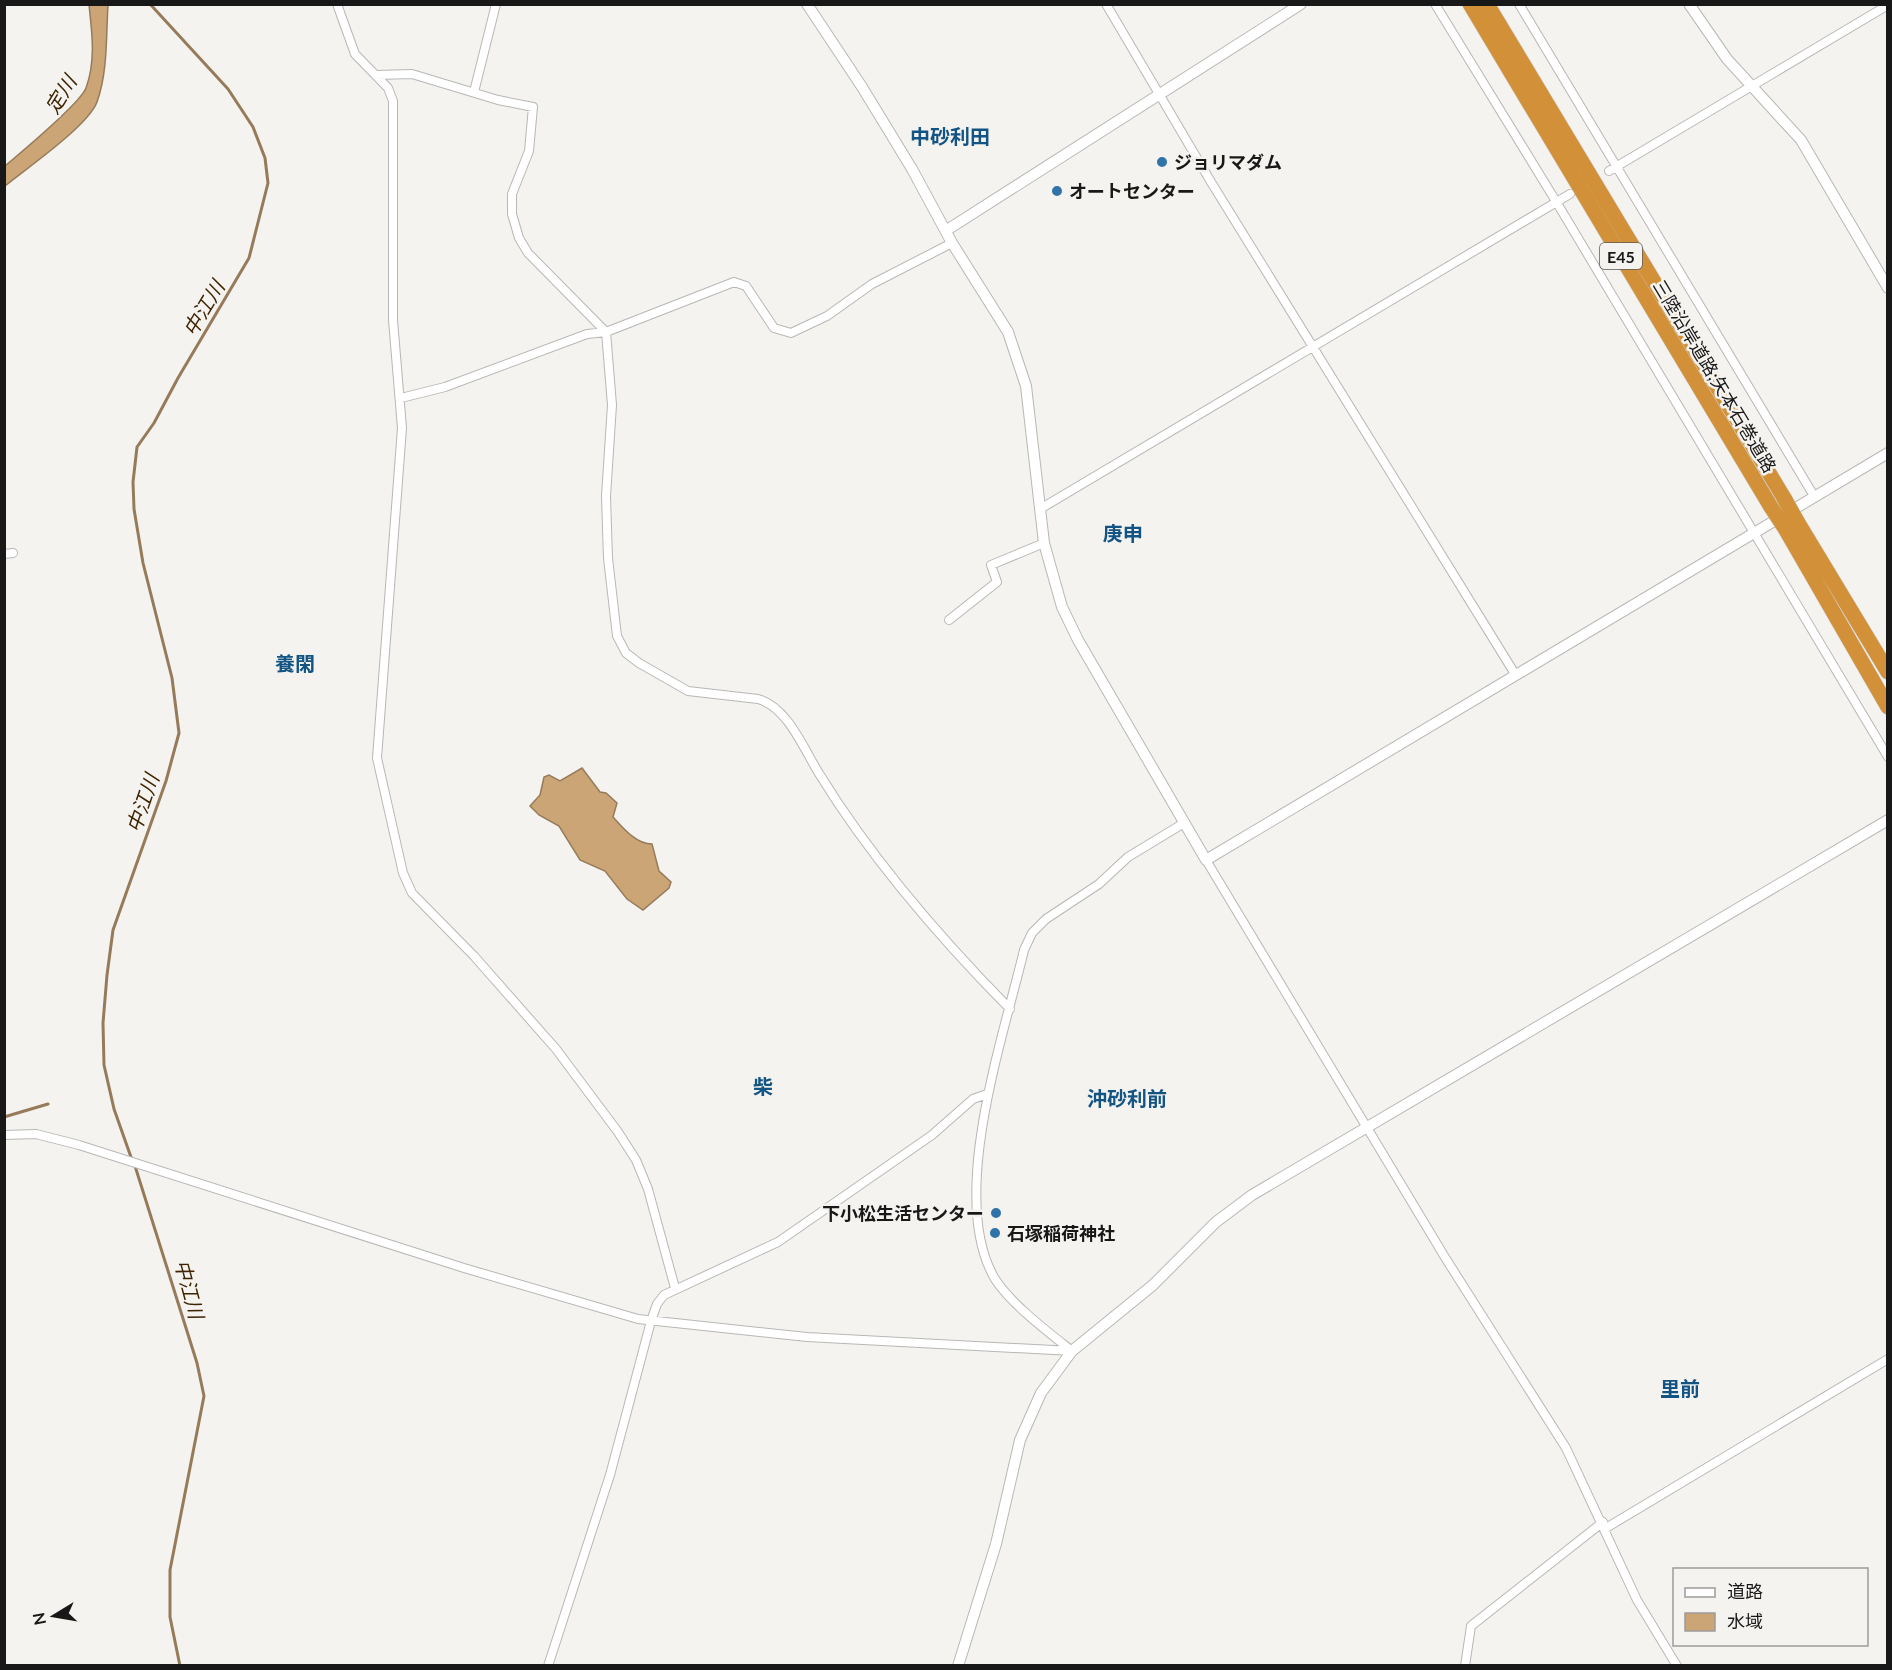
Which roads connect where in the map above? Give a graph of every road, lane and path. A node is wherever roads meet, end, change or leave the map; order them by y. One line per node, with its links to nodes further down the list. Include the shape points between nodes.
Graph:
1 (337, 4): 12 (street, via 355,54)
2 (496, 4): 14 (street)
3 (807, 4): 19 (street, via 862,87)
4 (1106, 4): 15 (street)
5 (1301, 4): 15 (street)
6 (1435, 4): 18 (street)
7 (1470, 4): 27 (highway, 三陸沿岸道路;矢本石巻道路 / E45)
8 (1487, 4): 27 (highway, 三陸沿岸道路;矢本石巻道路 / E45)
9 (1519, 4): 16 (street)
10 (1689, 4): 13 (street, via 1727,59)
11 (1887, 5): 13 (street)
12 (376, 75): 14 (street, via 412,74); 24 (street, via 393,101 393,320)
13 (1752, 86): 16 (street); 21 (street, via 1801,140)
14 (474, 92): 22 (street, via 533,107 529,151 512,194 512,214 519,238 528,253)
15 (1161, 95): 19 (street); 23 (street)
16 (1612, 169): 26 (street)
17 (1570, 194): 18 (street)
18 (1557, 203): 23 (street); 30 (street)
19 (946, 230): 20 (street)
20 (952, 243): 22 (street, via 872,284 827,316 791,333 774,328 746,286 734,282); 28 (street, via 1008,332 1020,361 1028,394)
21 (1887, 288)
22 (606, 332): 24 (street, via 587,334 445,387); 40 (street, via 612,405 606,496 608,558 617,636 627,653 658,676 688,691 758,699 782,714 824,782 886,869 955,953)
23 (1314, 346): 28 (street); 34 (street)
24 (401, 398): 44 (street, via 401,446 377,758 403,873 412,893 556,1049 618,1132 648,1189)
25 (1887, 453): 26 (street)
26 (1815, 496): 30 (street)
27 (1778, 503): 29 (highway, 三陸沿岸道路;矢本石巻道路 / E45, bridge)
28 (1040, 509): 31 (street)
29 (1792, 526): 33 (highway, 三陸沿岸道路;矢本石巻道路 / E45); 35 (highway, 三陸沿岸道路;矢本石巻道路 / E45)
30 (1754, 532): 34 (street); 36 (street)
31 (1044, 543): 32 (street, via 992,566 997,582); 38 (street, via 1062,607 1078,640)
32 (949, 620)
33 (1887, 672)
34 (1515, 674): 39 (street)
35 (1887, 707)
36 (1887, 757)
37 (1887, 820): 42 (street)
38 (1184, 823): 39 (street); 40 (street, via 1128,857 1099,884 1046,919 1032,933)
39 (1206, 860): 42 (street)
40 (1010, 1009): 41 (street)
41 (987, 1094): 44 (street, via 973,1099 932,1135 778,1242); 46 (street, via 978,1154 978,1226 984,1251 996,1280)
42 (1366, 1127): 46 (street, via 1252,1195 1216,1222 1153,1285); 48 (street, via 1566,1448)
43 (4, 1134): 45 (street, via 36,1134 116,1157 464,1268)
44 (675, 1288): 45 (street, via 657,1304)
45 (651, 1321): 46 (street, via 807,1337); 49 (street, via 610,1475)
46 (1072, 1351): 50 (street, via 1041,1393 1020,1440 996,1545)
47 (1887, 1359): 48 (street)
48 (1604, 1525): 51 (street, via 1471,1626); 52 (street, via 1637,1600)
49 (549, 1665)
50 (958, 1665)
51 (1465, 1665)
52 (1677, 1665)

